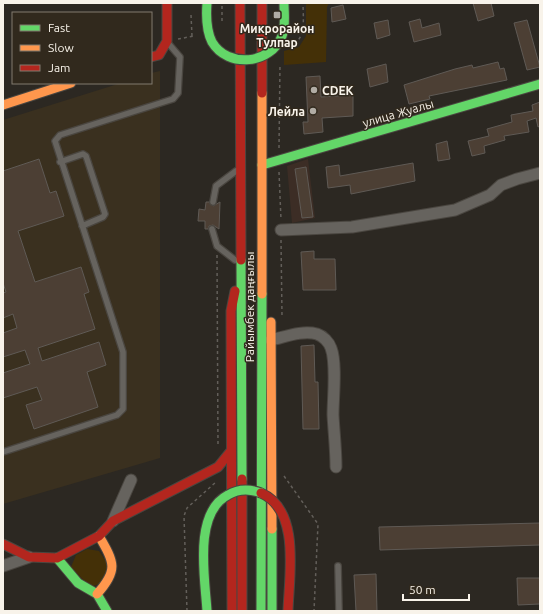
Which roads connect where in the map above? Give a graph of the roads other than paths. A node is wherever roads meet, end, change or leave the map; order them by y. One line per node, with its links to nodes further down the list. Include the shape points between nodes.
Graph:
1 (167, 3): 6 (main road)
2 (207, 3): 5 (main road, bridge, via 208,30 216,46 226,55 244,61 258,59 272,52 282,37)
3 (240, 3): 13 (main road, Райымбек даңғылы)
4 (262, 3): 12 (main road, Райымбек даңғылы)
5 (284, 3)
6 (167, 41): 7 (main road, via 159,55); 11 (lane, via 180,57 178,93 173,99 60,136 55,141)
7 (152, 57)
8 (68, 84): 10 (main road)
9 (540, 84): 12 (main road, улица Жуалы)
10 (3, 105)
11 (60, 162): 16 (lane); 16 (lane, via 83,154 86,156 105,214 103,218)
12 (262, 165): 18 (main road, Райымбек даңғылы)
13 (240, 168): 15 (lane, via 216,186); 20 (main road, Райымбек даңғылы)
14 (540, 174): 19 (street, via 517,179 501,186 490,195 455,210 352,227)
15 (213, 202)
16 (82, 226): 23 (lane, via 123,352 123,410 117,415)
17 (212, 229): 20 (lane, via 217,246)
18 (262, 230): 21 (main road, via 271,270); 40 (main road, Райымбек даңғылы)
19 (281, 230)
20 (240, 264): 22 (main road, via 231,311); 39 (main road, Райымбек даңғылы)
21 (271, 340): 24 (street, via 314,333 325,338 332,349); 41 (main road)
22 (231, 451): 25 (main road, via 218,467); 27 (main road)
23 (3, 452)
24 (336, 467)
25 (208, 472): 27 (main road); 28 (main road)
26 (131, 480): 28 (street)
27 (231, 480): 38 (main road)
28 (113, 521): 29 (main road)
29 (99, 536): 32 (main road); 35 (main road, via 114,566 112,579)
30 (3, 544): 31 (main road)
31 (29, 557): 32 (main road); 33 (street)
32 (57, 558): 35 (main road, via 78,583)
33 (3, 566)
34 (338, 566): 43 (lane)
35 (97, 594): 36 (main road)
36 (107, 611)
37 (207, 611): 42 (main road, bridge, via 208,518 215,505 225,496 253,490 266,494 278,504 285,518 288,533)
38 (232, 611)
39 (242, 611)
40 (262, 611)
41 (272, 611)
42 (288, 611)
43 (339, 611)

